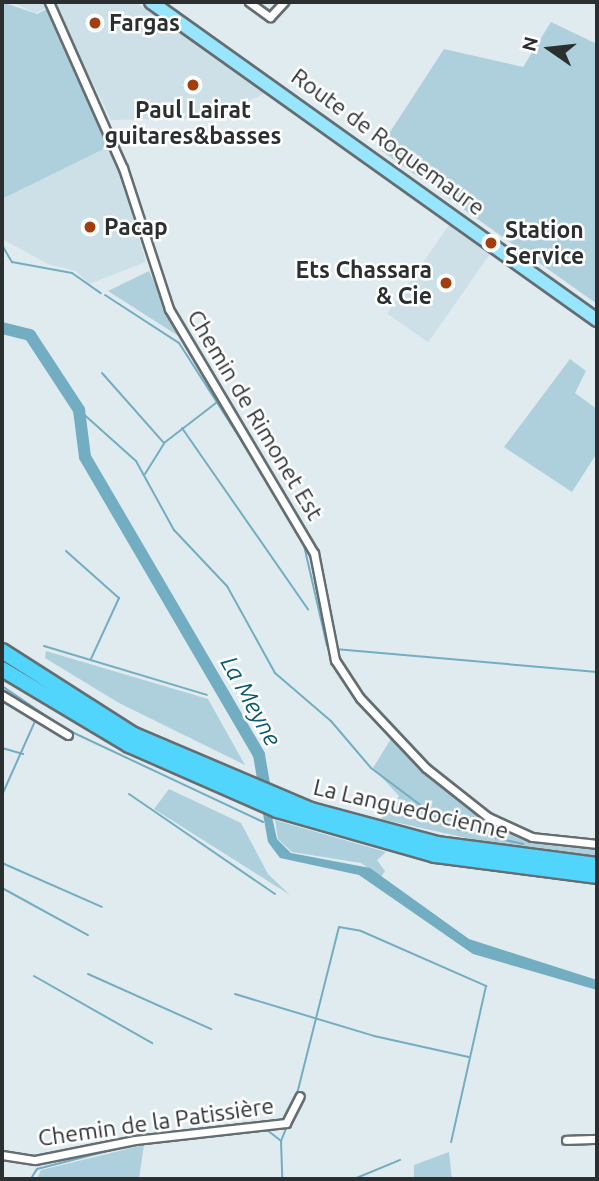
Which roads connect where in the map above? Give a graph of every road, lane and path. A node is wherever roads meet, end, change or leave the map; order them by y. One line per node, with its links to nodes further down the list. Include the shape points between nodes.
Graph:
1 (49, 2): 12 (street, Chemin de Rimonet Est, via 123,168 169,309 314,553 335,660 426,768 488,817 532,837)
2 (152, 2): 5 (main road, Route de Roquemaure)
3 (284, 2): 4 (street, via 270,17)
4 (251, 3)
5 (597, 320)
6 (2, 651): 10 (highway, La Languedocienne, via 125,730)
7 (2, 669): 10 (highway, La Languedocienne, via 129,745)
8 (2, 695): 9 (street)
9 (68, 735)
10 (255, 796): 11 (highway, La Languedocienne)
11 (276, 804): 13 (highway, La Languedocienne, via 437,844); 14 (highway, La Languedocienne, via 435,855)
12 (597, 844)
13 (597, 865)
14 (597, 876)
15 (300, 1096): 18 (street, Chemin de la Patissière, via 286,1123 135,1140 35,1160)
16 (597, 1139): 17 (street)
17 (566, 1140)
18 (2, 1155)

